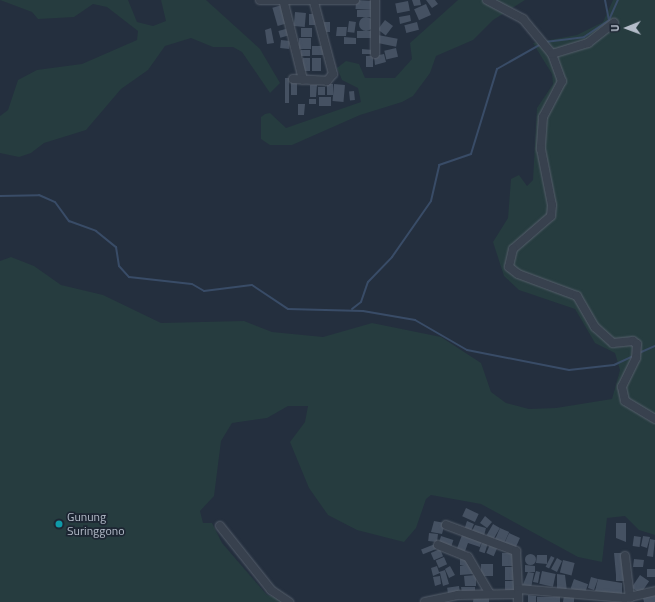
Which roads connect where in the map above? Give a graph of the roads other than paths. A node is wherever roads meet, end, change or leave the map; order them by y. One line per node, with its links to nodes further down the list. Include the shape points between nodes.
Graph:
1 (260, 0): 5 (street)
2 (355, 0): 6 (street)
3 (375, 0): 8 (street)
4 (487, 0): 9 (street, via 523,19 544,48)
5 (284, 2): 6 (street); 11 (street)
6 (314, 2): 11 (street, via 333,74 327,81)
7 (614, 23): 9 (street, via 588,43)
8 (376, 54)
9 (552, 54): 12 (street, via 562,81 545,108 541,149 552,211 546,222 513,249 508,265 518,274 577,296 603,337 613,343 633,341 636,354 622,387 625,402)
10 (293, 79): 11 (street)
11 (303, 80)
12 (655, 418)
13 (446, 525): 19 (street, via 516,551)
14 (220, 526): 22 (street, via 271,590)
15 (438, 545): 18 (street, via 468,557)
16 (624, 556): 20 (street)
17 (655, 591): 20 (street)
18 (490, 594): 19 (street); 21 (street)
19 (518, 595): 20 (street)
20 (630, 598)
21 (442, 600): 23 (street)
22 (289, 602)
23 (425, 602)

